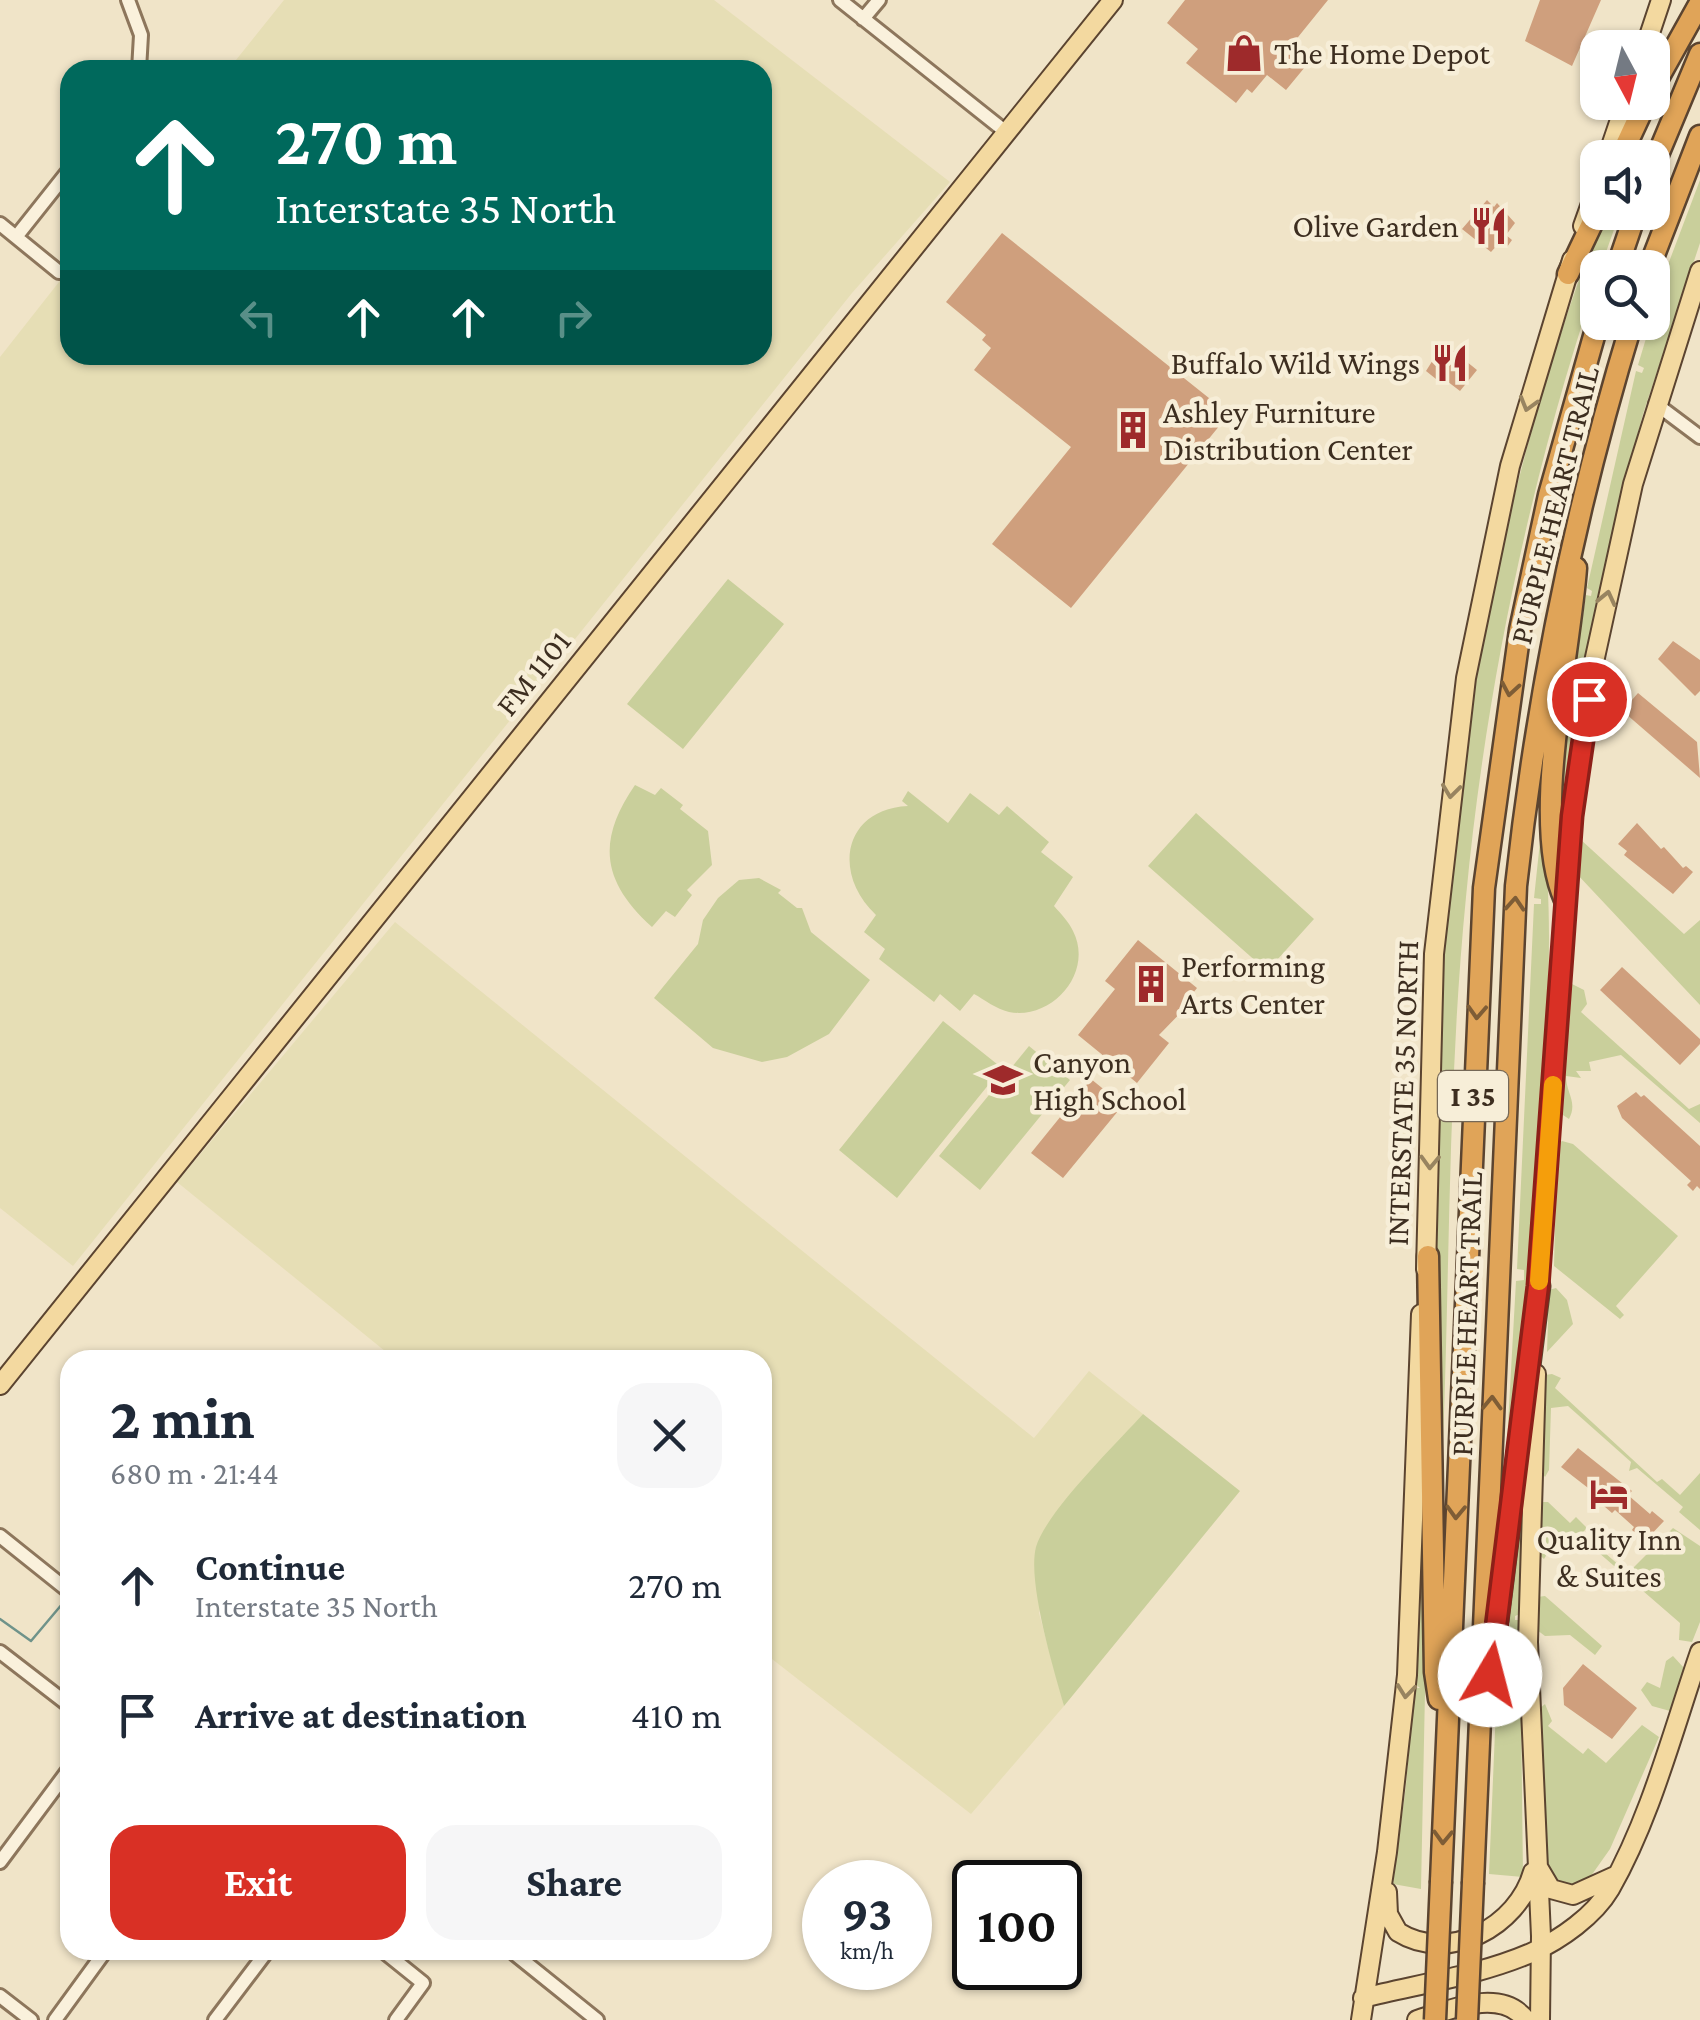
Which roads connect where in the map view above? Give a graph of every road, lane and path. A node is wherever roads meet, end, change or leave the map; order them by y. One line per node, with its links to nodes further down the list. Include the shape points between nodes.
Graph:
1 (128, 0): 11 (street, via 141,36)
2 (840, 0): 7 (street)
3 (879, 0): 7 (street)
4 (1113, 0): 12 (main road, FM 1101 / FM 1101)
5 (1662, 0): 8 (main road)
6 (1700, 3): 10 (highway)
7 (863, 20): 12 (street)
8 (1651, 30)
9 (1700, 54): 14 (highway)
10 (1670, 57)
11 (140, 60)
12 (1006, 132): 32 (main road, FM 1101 / FM 1101)
13 (1700, 136): 20 (highway)
14 (1664, 140)
15 (60, 182): 19 (street)
16 (0, 224): 19 (street)
17 (1583, 230): 23 (main road, INTERSTATE 35 NORTH)
18 (1589, 230): 23 (highway)
19 (16, 237): 21 (street)
20 (1657, 250)
21 (59, 272)
22 (1700, 272): 26 (main road)
23 (1568, 274): 30 (main road, INTERSTATE 35 NORTH, one-way to 30, via 1510,466 1466,678 1434,954)
24 (1593, 340): 39 (highway, PURPLE HEART TRAIL / I 35, one-way to 39, via 1548,495 1520,630 1484,888)
25 (1627, 340): 28 (highway, PURPLE HEART TRAIL / I 35)
26 (1656, 404): 27 (street); 29 (main road, one-way to 26, via 1597,646)
27 (1700, 438)
28 (1580, 501): 29 (highway, via 1554,776 1554,853); 38 (highway, PURPLE HEART TRAIL / I 35, one-way to 28, via 1516,886 1540,702)
29 (1565, 900): 31 (main road)
30 (1428, 1256): 39 (highway, via 1435,1672); 43 (main road, INTERSTATE 35 NORTH, one-way to 43, via 1411,1629)
31 (1538, 1286): 38 (highway); 42 (main road, via 1528,1584)
32 (0, 1385)
33 (0, 1536): 34 (street)
34 (60, 1584)
35 (0, 1652): 37 (street)
36 (1700, 1652): 44 (main road, via 1641,1818)
37 (60, 1698)
38 (1482, 1710): 60 (highway, PURPLE HEART TRAIL / I 35, bridge)
39 (1446, 1740): 59 (highway, PURPLE HEART TRAIL / I 35, one-way to 59, bridge)
40 (60, 1781): 41 (street)
41 (3, 1852)
42 (1536, 1862): 43 (main road, via 1522,1900 1499,1925 1425,1943 1392,1924); 44 (main road, via 1544,1881 1560,1893 1572,1895); 45 (main road)
43 (1385, 1866): 50 (main road, INTERSTATE 35 NORTH)
44 (1611, 1878): 45 (main road, via 1610,1889 1587,1915)
45 (1541, 1942): 50 (main road); 62 (main road)
46 (99, 1960): 53 (street)
47 (260, 1960): 54 (street)
48 (395, 1960): 55 (street, via 423,1982)
49 (522, 1960): 56 (street)
50 (1364, 1992): 57 (main road, INTERSTATE 35 NORTH)
51 (0, 1996): 52 (street)
52 (31, 2020)
53 (55, 2020)
54 (215, 2020)
55 (396, 2020)
56 (596, 2020)
57 (1361, 2020)
58 (1417, 2020): 61 (main road, via 1501,2003)
59 (1435, 2020)
60 (1467, 2020)
61 (1526, 2020)
62 (1540, 2020)

